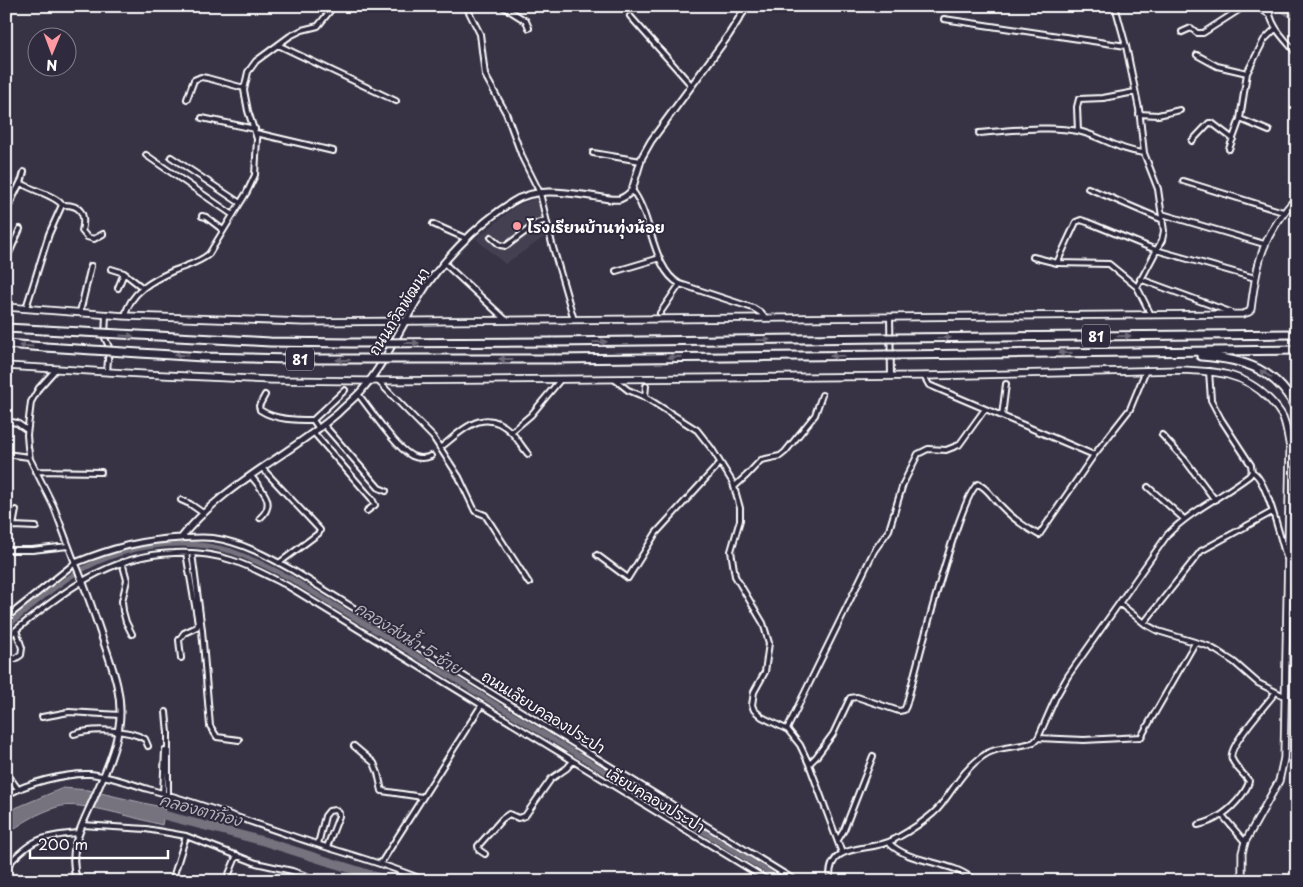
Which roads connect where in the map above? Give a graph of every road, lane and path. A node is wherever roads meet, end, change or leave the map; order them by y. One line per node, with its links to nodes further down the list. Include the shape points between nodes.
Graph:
1 (334, 6): 17 (street, via 318,26 296,32)
2 (466, 6): 50 (street, via 480,34 485,75 506,113 523,159)
3 (502, 6): 13 (street, via 526,21)
4 (747, 6): 23 (street)
5 (1115, 6): 18 (street)
6 (1245, 6): 15 (street, via 1203,33 1191,28)
7 (1256, 6): 10 (street)
8 (1292, 6): 9 (street)
9 (1297, 9)
10 (1270, 11): 14 (street)
11 (630, 16): 23 (street)
12 (944, 19): 18 (street)
13 (529, 28)
14 (1276, 28): 19 (street); 22 (street, via 1264,40)
15 (1182, 32)
16 (1297, 44): 19 (street)
17 (278, 45): 24 (street, via 251,66); 27 (street)
18 (1126, 46): 25 (street)
19 (1290, 46): 20 (street)
20 (1297, 54)
21 (1197, 55): 22 (street, via 1217,66)
22 (1247, 74): 31 (street)
23 (692, 86): 44 (street, via 651,140)
24 (244, 88): 26 (street, via 201,77 194,80); 32 (street)
25 (1136, 92): 29 (street); 33 (street, via 1079,100)
26 (187, 99)
27 (396, 101)
28 (1180, 110): 29 (street, via 1158,115)
29 (1139, 114): 41 (street)
30 (202, 118): 32 (street)
31 (1240, 119): 34 (street); 36 (street)
32 (255, 131): 39 (street); 52 (street, via 255,174)
33 (1078, 131): 35 (street, via 1035,129); 41 (street, via 1130,151)
34 (1269, 131)
35 (979, 133)
36 (1233, 139): 37 (street, via 1209,123); 38 (street)
37 (1192, 141)
38 (1228, 149)
39 (333, 151)
40 (593, 153): 44 (street)
41 (1144, 153): 57 (street, via 1158,188)
42 (146, 154): 56 (street)
43 (171, 157): 52 (street)
44 (641, 161): 49 (street)
45 (24, 172): 46 (street)
46 (21, 180): 53 (street, via 24,185 56,199); 54 (street)
47 (1183, 181): 55 (street)
48 (1088, 188): 60 (street)
49 (632, 190): 50 (street, ถนนถวิลพัฒนา, via 616,199); 70 (street, via 642,204)
50 (540, 192): 59 (street); 66 (street, ถนนถวิลพัฒนา, via 512,202)
51 (1297, 197): 55 (main road)
52 (240, 203): 56 (street)
53 (62, 205): 64 (street, via 74,207 83,214 82,231 87,237 94,239); 85 (street, via 48,234)
54 (6, 212)
55 (1283, 212): 67 (main road)
56 (233, 214): 63 (street)
57 (1162, 214): 60 (street); 67 (street)
58 (202, 216): 63 (street)
59 (546, 220): 65 (street, via 506,246 500,246); 94 (street)
60 (1163, 220): 68 (street, via 1164,236)
61 (433, 224): 66 (street)
62 (20, 229): 71 (street)
63 (223, 230): 83 (street, via 205,258)
64 (104, 234)
65 (491, 237)
66 (467, 239): 72 (street, ถนนถวิลพัฒนา)
67 (1264, 244): 78 (main road)
68 (1156, 250): 73 (street, via 1081,220 1076,222); 78 (street); 79 (street)
69 (1033, 257): 73 (street)
70 (660, 258): 76 (street); 80 (street, via 672,280)
71 (6, 260)
72 (444, 263): 95 (street); 96 (street, ถนนถวิลพัฒนา)
73 (1057, 263): 81 (street, via 1109,264)
74 (91, 266): 86 (street)
75 (112, 269): 77 (street)
76 (616, 271)
77 (124, 273): 82 (street); 83 (street)
78 (1255, 278): 90 (main road, via 1250,312)
79 (1140, 279): 81 (street); 90 (street)
80 (680, 284): 87 (street); 93 (street, via 753,308)
81 (1137, 287): 89 (street)
82 (118, 288)
83 (143, 288): 91 (street, via 134,297)
84 (6, 307): 85 (main road)
85 (26, 308): 86 (main road)
86 (80, 312): 88 (main road)
87 (660, 312)
88 (106, 314): 91 (main road); 106 (street)
89 (1151, 315): 90 (main road); 92 (main road)
90 (1236, 315)
91 (125, 316): 96 (main road)
92 (890, 317): 93 (main road); 107 (street)
93 (765, 318): 94 (main road)
94 (574, 320): 95 (main road)
95 (507, 321): 96 (main road)
96 (405, 322): 111 (street, ถนนถวิลพัฒนา)
97 (6, 328): 98 (highway, 81, one-way to 98, bridge, via 280,342 387,343)
98 (1297, 334)
99 (6, 344): 101 (highway, 81, one-way to 99, bridge, via 368,360 258,358)
100 (1297, 350): 101 (highway, 81)
101 (1148, 352): 121 (highway, one-way to 101, via 1280,385 1251,365 1223,358)
102 (6, 366): 103 (main road)
103 (56, 369): 106 (main road); 126 (street, via 35,394)
104 (1146, 370): 105 (main road); 108 (main road); 132 (street, via 1130,409)
105 (1209, 371): 139 (street, via 1211,400); 164 (main road, via 1228,374 1256,386 1283,418 1290,448)
106 (107, 372): 111 (main road)
107 (891, 376): 108 (main road); 110 (main road)
108 (924, 376): 120 (street, via 929,385)
109 (561, 379): 110 (main road); 112 (main road); 127 (street, via 531,415)
110 (614, 379): 119 (street)
111 (368, 381): 112 (main road); 116 (street, ถนนถวิลพัฒนา)
112 (378, 381): 129 (street)
113 (1006, 384): 122 (street)
114 (646, 386): 119 (street)
115 (345, 390): 123 (street)
116 (358, 394): 125 (street, ถนนถวิลพัฒนา); 134 (street, via 402,448 422,459)
117 (265, 395): 123 (street, via 259,406 267,415)
118 (822, 395): 141 (street, via 815,415 787,450 780,456 761,460)
119 (645, 397): 135 (street, via 697,430)
120 (985, 409): 122 (street); 182 (street, via 958,446 946,450 922,450 918,454 903,484 889,530 874,551)
121 (1297, 410)
122 (1002, 416): 132 (street)
123 (313, 420): 125 (street)
124 (6, 421): 126 (street)
125 (319, 429): 136 (street, ถนนถวิลพัฒนา); 143 (street, via 379,488); 147 (street, via 372,499 375,505)
126 (27, 430): 133 (street)
127 (511, 432): 129 (street, via 492,420 479,420); 131 (street)
128 (1162, 435): 145 (street, via 1186,460)
129 (440, 448): 166 (street, via 475,511 485,515)
130 (6, 454): 133 (street)
131 (528, 454)
132 (1094, 455): 192 (street, via 1039,536 1013,518 984,486 978,484 974,487 947,557 904,710 857,696 850,698 833,734)
133 (30, 456): 137 (street)
134 (431, 456)
135 (720, 463): 141 (street); 160 (street, via 656,533 628,578)
136 (262, 468): 140 (street, ถนนถวิลพัฒนา); 162 (street, via 320,530)
137 (36, 471): 138 (street); 156 (street)
138 (101, 472)
139 (1252, 472): 145 (street); 148 (street, via 1259,476)
140 (251, 476): 149 (street, ถนนถวิลพัฒนา); 150 (street, via 268,502 266,512)
141 (734, 486): 182 (street, via 740,508 731,551 735,576 763,623 769,643 765,672 754,692 752,705 757,713)
142 (1148, 487): 151 (street)
143 (386, 491)
144 (181, 500): 149 (street)
145 (1215, 500): 151 (street)
146 (16, 510): 152 (street)
147 (367, 511)
148 (1272, 512): 164 (street); 169 (street, via 1202,550)
149 (203, 513): 155 (street, ถนนถวิลพัฒนา)
150 (260, 518)
151 (1184, 518): 167 (street)
152 (13, 526): 153 (street); 154 (street)
153 (36, 527)
154 (6, 531)
155 (182, 538): 162 (street, ถนนเลียบคลองประปา, via 213,538 250,549); 163 (street, ถนนเลียบคลองประปา, via 129,544 98,553)
156 (68, 546): 157 (street); 163 (street)
157 (6, 550)
158 (192, 552): 159 (street, เลียบคลองประปา); 178 (street, เลียบคลองประปา, via 228,559 272,578); 186 (street, via 210,726 217,737)
159 (186, 553): 161 (street, เลียบคลองประปา, via 145,555); 175 (street, via 198,623 179,640)
160 (597, 555)
161 (122, 562): 165 (street, เลียบคลองประปา); 171 (street, via 126,580 123,611)
162 (279, 563): 220 (street, ถนนเลียบคลองประปา)
163 (76, 566): 165 (street); 168 (street, ถนนเลียบคลองประปา)
164 (1289, 566): 177 (main road)
165 (82, 580): 170 (street, เลียบคลองประปา); 180 (street, via 119,692)
166 (529, 582)
167 (1119, 603): 169 (street); 185 (street, via 1068,676)
168 (6, 618)
169 (1144, 622): 173 (street, via 1167,635)
170 (16, 630): 172 (street, เลียบคลองประปา); 174 (street, via 21,655 14,659)
171 (132, 634)
172 (6, 638)
173 (1195, 643): 176 (street, via 1217,651 1251,679); 185 (street, via 1141,737)
174 (6, 654)
175 (181, 658)
176 (1275, 692): 177 (street); 199 (street, via 1232,749 1232,759 1249,781 1233,807)
177 (1286, 697): 205 (main road, via 1282,772)
178 (481, 706): 191 (street, เลียบคลองประปา); 198 (street)
179 (166, 712): 196 (street)
180 (120, 715): 181 (street, via 68,712); 183 (street)
181 (42, 716)
182 (787, 730): 192 (street, via 797,740)
183 (118, 732): 184 (street, via 88,730); 187 (street, via 140,736); 194 (street)
184 (74, 734)
185 (1038, 738): 206 (street, via 1025,745 984,755 954,785 936,810)
186 (239, 740)
187 (148, 746)
188 (354, 746): 198 (street, via 374,763 382,791)
189 (164, 750): 196 (street)
190 (873, 756): 204 (street)
191 (573, 761): 210 (street, via 551,780 525,816 518,818 509,814 502,818 478,846); 219 (street, เลียบคลองประปา)
192 (809, 764): 204 (street)
193 (6, 772): 195 (street)
194 (103, 776): 195 (street, via 78,775); 196 (street); 201 (street)
195 (18, 788): 197 (street)
196 (166, 794): 207 (street)
197 (6, 796)
198 (422, 797): 212 (street)
199 (1222, 815): 200 (street); 205 (street)
200 (1198, 825)
201 (82, 826): 202 (street); 203 (street, via 146,829)
202 (78, 833): 213 (street, via 47,836 33,842); 214 (street, via 74,858)
203 (186, 836): 211 (street); 215 (street)
204 (838, 840): 209 (street)
205 (1245, 842): 223 (main road)
206 (889, 843): 209 (street); 222 (street, via 898,851 964,873)
207 (318, 844): 208 (street); 208 (street, via 325,816 335,810 339,816)
208 (327, 847): 212 (street)
209 (842, 853): 221 (street, via 831,865)
210 (485, 854)
211 (237, 855): 216 (street); 217 (street)
212 (381, 863): 218 (street)
213 (6, 866)
214 (77, 881)
215 (172, 881)
216 (226, 881)
217 (322, 881)
218 (426, 881)
219 (769, 881)
220 (796, 881)
221 (830, 881)
222 (974, 881)
223 (1242, 881)

